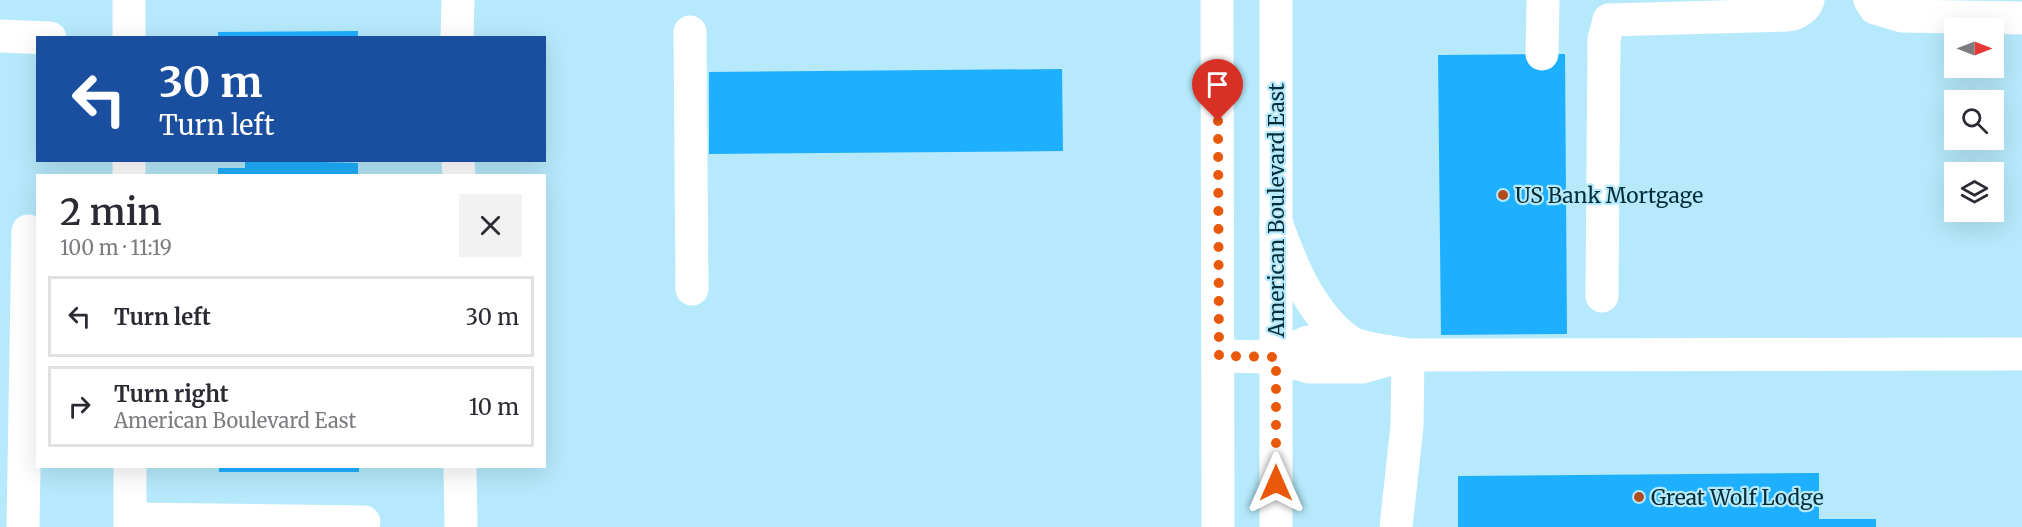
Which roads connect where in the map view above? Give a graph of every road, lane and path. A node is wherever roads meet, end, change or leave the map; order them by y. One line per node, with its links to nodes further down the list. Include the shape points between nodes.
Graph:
1 (129, 0): 11 (main road)
2 (458, 0): 12 (main road)
3 (1217, 0): 22 (main road)
4 (1276, 0): 15 (main road, American Boulevard East)
5 (1543, 0): 14 (main road)
6 (1808, 0): 18 (main road, via 1795,14 1788,15 1609,20 1604,39)
7 (1870, 0): 8 (main road, via 1875,8 1902,16)
8 (2022, 18)
9 (690, 32): 17 (main road)
10 (0, 36): 13 (main road)
11 (129, 36)
12 (457, 36)
13 (36, 37)
14 (1542, 54)
15 (1276, 222): 19 (main road, via 1288,255 1316,308); 23 (main road, American Boulevard East)
16 (28, 231): 28 (main road)
17 (692, 289)
18 (1602, 296)
19 (1352, 343): 21 (main road); 23 (main road, via 1308,342)
20 (2022, 354): 21 (main road)
21 (1408, 355): 23 (main road, via 1362,367 1309,367); 32 (main road, via 1407,426)
22 (1219, 356): 23 (main road); 30 (main road)
23 (1276, 357): 31 (main road, American Boulevard East)
24 (130, 468): 27 (main road)
25 (460, 468): 29 (main road)
26 (363, 522): 27 (main road)
27 (130, 523)
28 (23, 527)
29 (460, 527)
30 (1218, 527)
31 (1276, 527)
32 (1396, 527)

